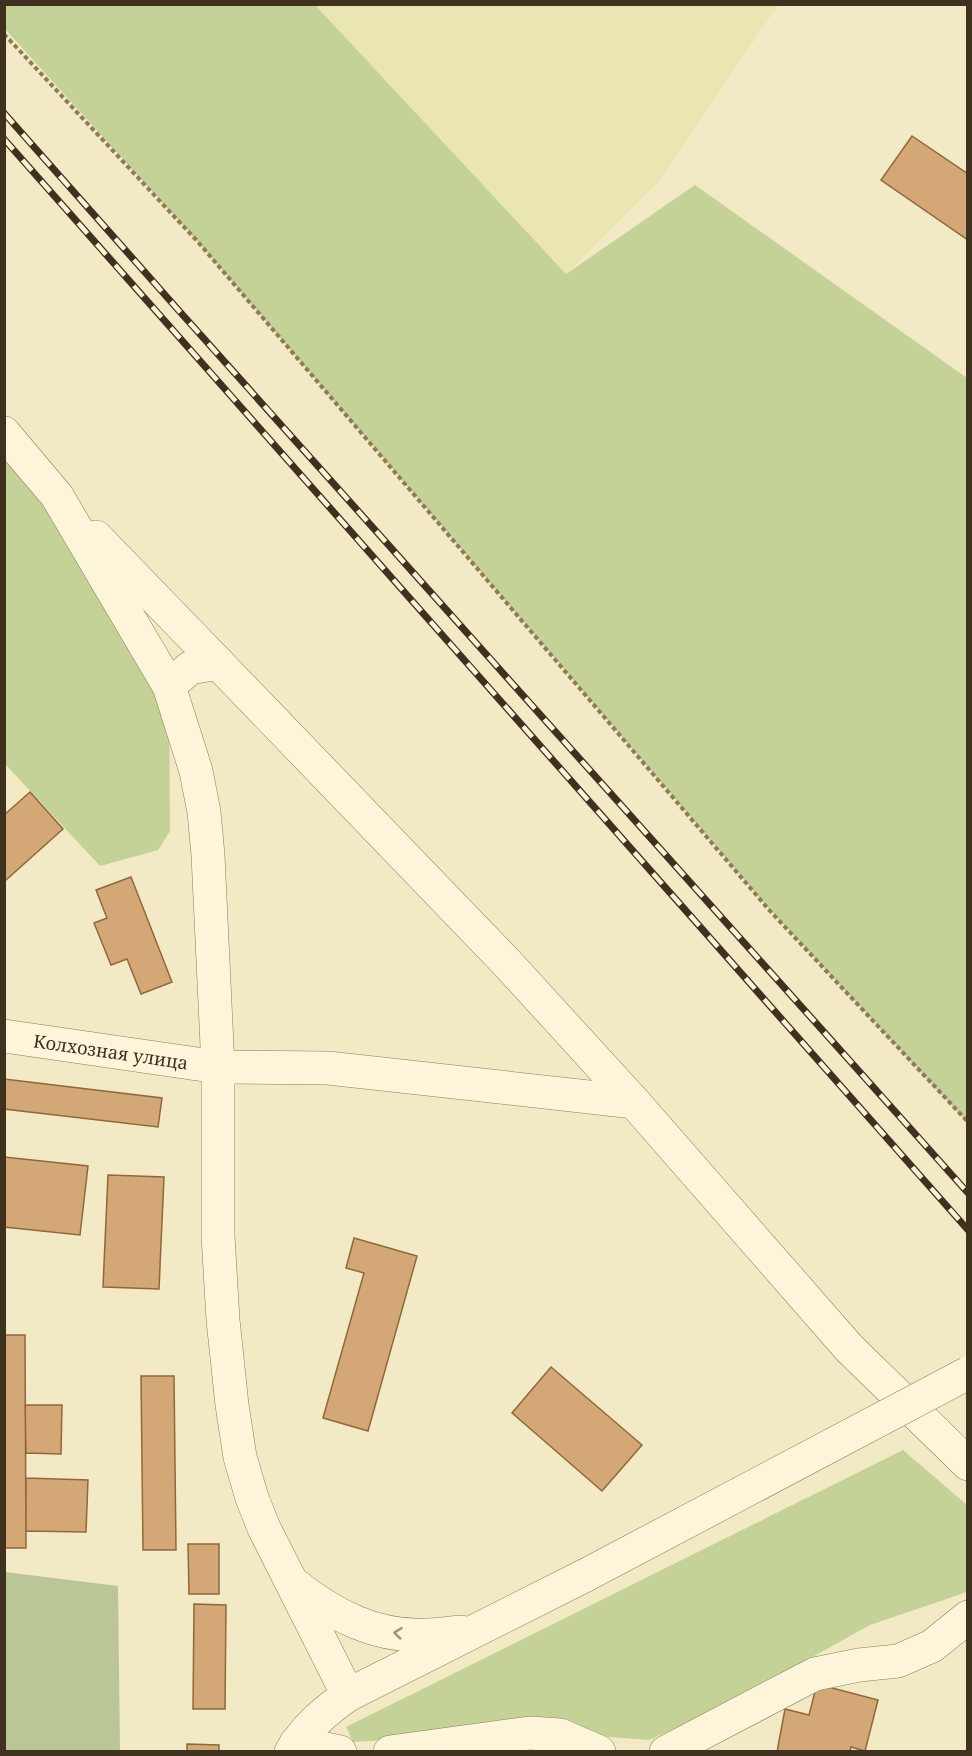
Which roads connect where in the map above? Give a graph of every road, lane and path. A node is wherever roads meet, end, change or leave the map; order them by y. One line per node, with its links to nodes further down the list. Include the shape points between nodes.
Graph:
1 (4, 34): 9 (path, via 198,242 770,910)
2 (4, 433): 3 (street)
3 (57, 496): 4 (street); 5 (street)
4 (218, 663): 5 (street, via 190,668); 8 (street, via 507,963)
5 (170, 686): 7 (street, via 204,812)
6 (4, 1036): 7 (street, Колхозная улица)
7 (218, 1067): 8 (street, Колхозная улица, via 328,1068); 12 (street, via 218,1236 232,1405 240,1457 252,1498)
8 (634, 1102): 11 (street, via 849,1348)
9 (968, 1122)
10 (968, 1373): 14 (street, bridge)
11 (968, 1464)
12 (291, 1581): 14 (street, one-way to 12, via 426,1636 371,1628 317,1603); 15 (street)
13 (968, 1617): 20 (street, via 932,1646 898,1661 815,1674)
14 (477, 1630): 15 (street)
15 (348, 1695): 16 (street, via 324,1712)
16 (293, 1747): 17 (street)
17 (340, 1752)
18 (390, 1752): 19 (street, via 530,1733 560,1735)
19 (599, 1752)
20 (666, 1752)

